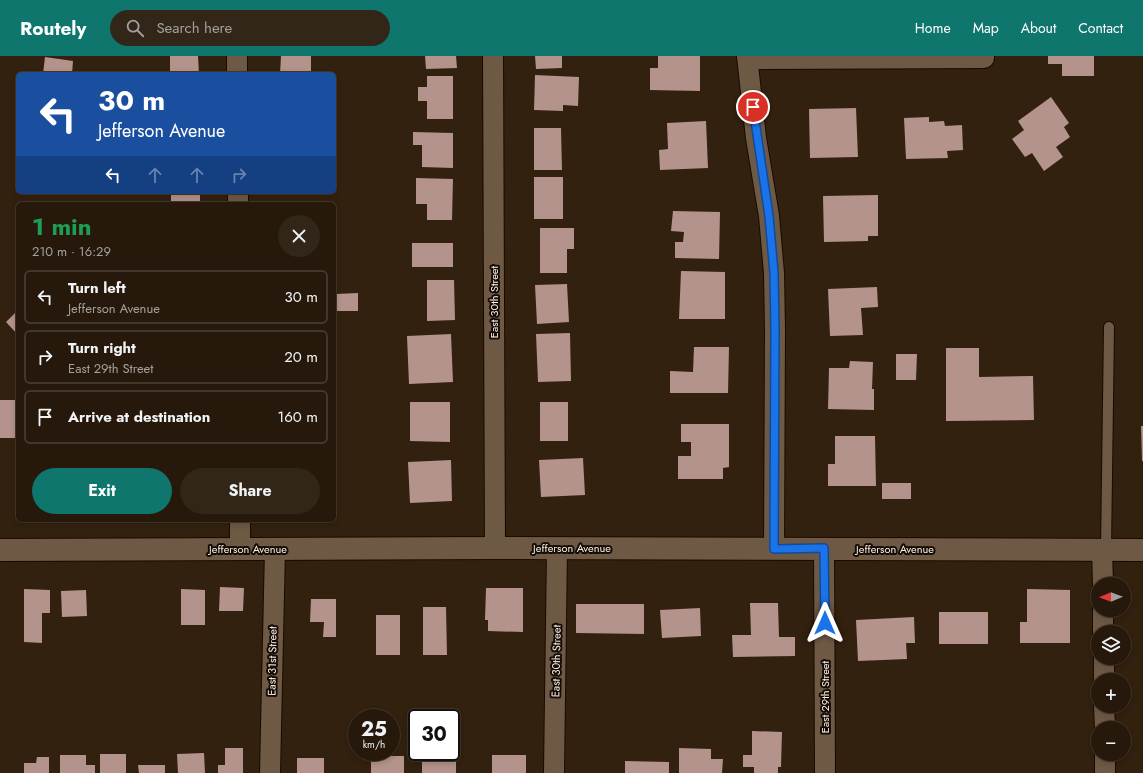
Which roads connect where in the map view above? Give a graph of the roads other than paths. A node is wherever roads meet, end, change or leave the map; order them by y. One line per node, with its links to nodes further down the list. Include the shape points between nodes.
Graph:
1 (237, 56): 5 (street)
2 (493, 56): 8 (street, East 30th Street)
3 (984, 56): 4 (street)
4 (747, 58): 13 (street, via 756,138 769,216 774,273)
5 (237, 72)
6 (1109, 327): 15 (lane)
7 (240, 522): 11 (street)
8 (494, 548): 9 (main road, Jefferson Avenue); 12 (main road, Jefferson Avenue)
9 (558, 548): 13 (main road, Jefferson Avenue); 20 (street, East 30th Street)
10 (824, 548): 13 (main road, Jefferson Avenue); 15 (main road, Jefferson Avenue); 21 (street, East 29th Street)
11 (240, 549): 12 (main road, Jefferson Avenue); 14 (main road, Jefferson Avenue)
12 (275, 549): 19 (street, East 31st Street)
13 (774, 549)
14 (0, 550)
15 (1104, 550): 16 (main road, Jefferson Avenue); 17 (street)
16 (1143, 550)
17 (1103, 577)
18 (1105, 761): 22 (street)
19 (270, 773)
20 (554, 773)
21 (825, 773)
22 (1105, 773)

